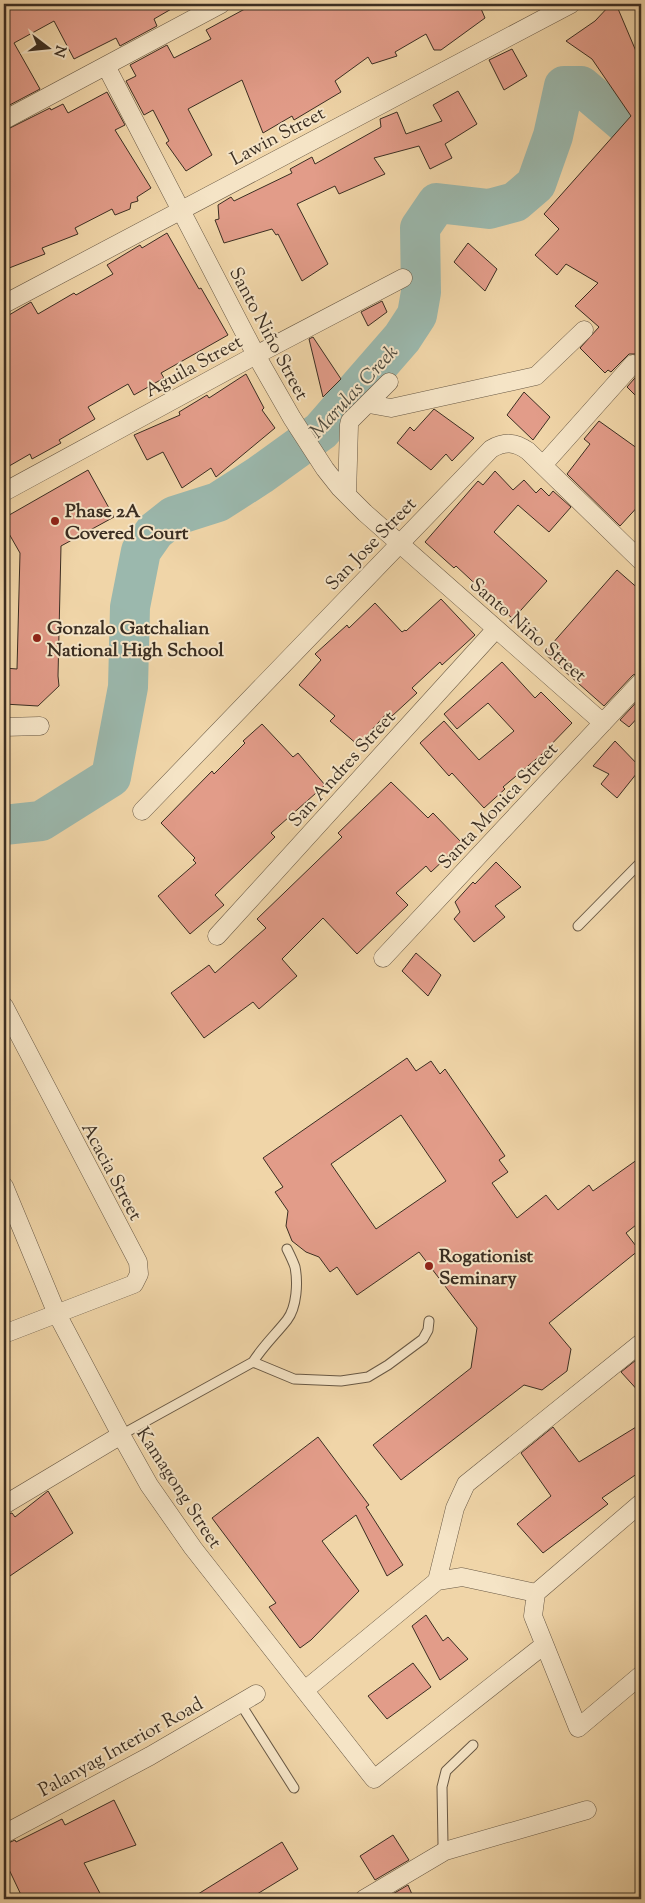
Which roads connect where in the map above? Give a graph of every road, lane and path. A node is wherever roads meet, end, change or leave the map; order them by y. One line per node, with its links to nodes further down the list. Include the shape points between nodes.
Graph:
1 (221, 4): 3 (street)
2 (571, 4): 5 (street, Lawin Street)
3 (106, 66): 4 (street); 5 (street, Santo Niño Street)
4 (4, 120)
5 (181, 210): 7 (street, Lawin Street); 9 (street, Santo Niño Street)
6 (403, 278): 9 (street, Aguila Street)
7 (4, 304)
8 (584, 330): 12 (street, via 536,376 391,408)
9 (256, 355): 14 (street, Aguila Street); 15 (street, Santo Niño Street, via 325,469)
10 (633, 364): 13 (street)
11 (390, 382): 12 (street)
12 (369, 404): 15 (street, via 349,424)
13 (543, 465): 16 (street, San Jose Street, via 521,446 511,442 500,444 491,449); 17 (street, San Jose Street)
14 (4, 492)
15 (347, 495): 16 (street, Santo Niño Street)
16 (400, 544): 18 (street, Santo Niño Street); 23 (street, San Jose Street)
17 (641, 561)
18 (496, 629): 20 (street, Santo Niño Street); 26 (street, San Andres Street)
19 (641, 682): 20 (street, Santa Monica Street)
20 (603, 723): 27 (street, Santa Monica Street)
21 (40, 726): 22 (street)
22 (4, 727)
23 (142, 811)
24 (641, 862): 25 (lane)
25 (578, 926)
26 (217, 936)
27 (383, 958)
28 (4, 1006): 31 (street, Acacia Street, via 138,1262 134,1284)
29 (4, 1186): 31 (street, Kamagong Street)
30 (287, 1249): 35 (lane, via 295,1266 294,1301 288,1318)
31 (58, 1314): 33 (street); 36 (street, Kamagong Street)
32 (429, 1321): 35 (lane, via 423,1339 368,1377 341,1382 294,1379)
33 (4, 1334)
34 (641, 1343): 39 (street, via 466,1484 455,1508)
35 (253, 1362): 36 (lane)
36 (121, 1435): 38 (street); 43 (street, Kamagong Street, via 149,1485 193,1548)
37 (641, 1503): 40 (street)
38 (4, 1505)
39 (437, 1581): 40 (street, via 462,1577); 43 (street)
40 (536, 1594): 41 (street, via 533,1616)
41 (544, 1644): 42 (street, via 578,1728); 43 (street, Kamagong Street, via 374,1779)
42 (641, 1675)
43 (304, 1690)
44 (256, 1694): 45 (street, Palanyag Interior Road)
45 (240, 1703): 47 (lane); 49 (street, Palanyag Interior Road, via 150,1756)
46 (473, 1745): 50 (lane, via 446,1771 442,1786)
47 (294, 1788)
48 (587, 1810): 50 (street)
49 (4, 1834)
50 (445, 1851): 51 (street)
51 (364, 1899)

